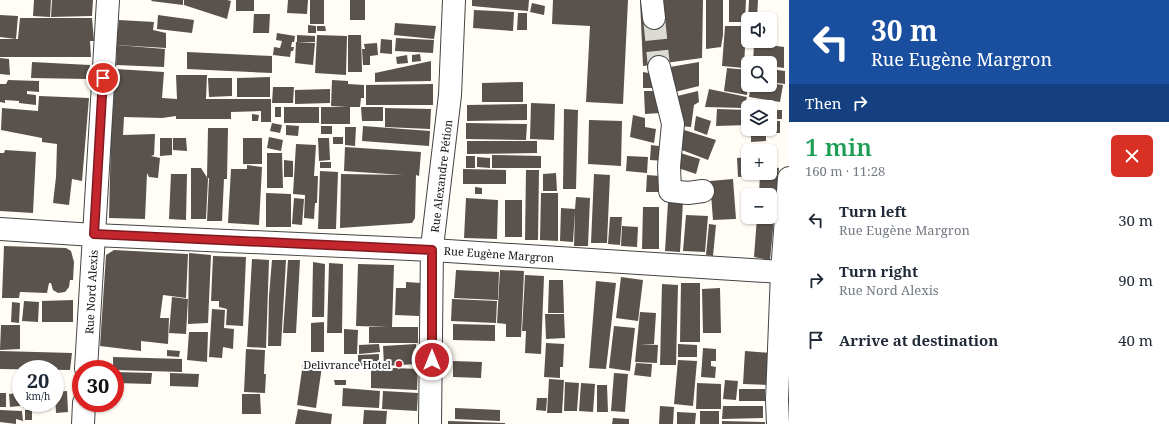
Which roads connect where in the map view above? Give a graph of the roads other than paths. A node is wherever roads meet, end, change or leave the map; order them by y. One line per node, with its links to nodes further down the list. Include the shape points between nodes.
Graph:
1 (108, 0): 7 (street, Rue Nord Alexis)
2 (454, 0): 8 (street, Rue Alexandre Pétion, via 450,94)
3 (659, 67): 5 (street, via 673,124 670,191)
4 (789, 178): 9 (street)
5 (703, 191)
6 (0, 229): 7 (street, Rue Eugène Margron)
7 (94, 234): 8 (street, Rue Eugène Margron); 10 (street, Rue Nord Alexis)
8 (432, 250): 9 (street, Rue Eugène Margron); 13 (street, Rue Alexandre Pétion)
9 (782, 272): 14 (street)
10 (87, 360)
11 (84, 412): 12 (street)
12 (83, 424)
13 (430, 424)
14 (778, 424)

